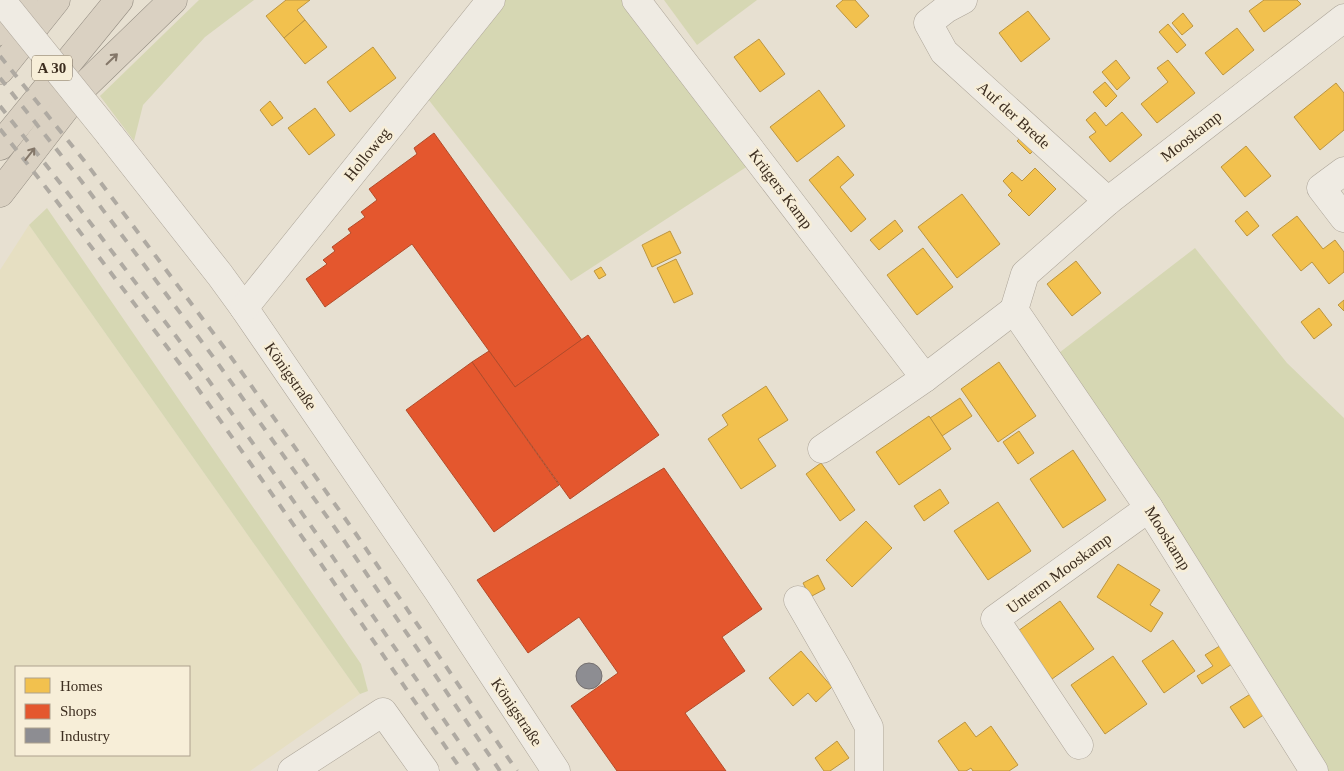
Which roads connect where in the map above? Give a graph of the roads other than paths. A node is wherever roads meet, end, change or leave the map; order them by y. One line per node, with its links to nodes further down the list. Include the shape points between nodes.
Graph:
1 (1, 0): 19 (street, Königstraße, bridge)
2 (24, 0): 11 (highway)
3 (56, 0): 12 (highway, A 30)
4 (106, 0): 13 (highway, A 30)
5 (119, 0): 14 (highway)
6 (173, 0): 16 (highway, one-way to 6, via 77,93)
7 (491, 0): 19 (street, Holloweg)
8 (636, 0): 21 (street, Krügers Kamp)
9 (963, 0): 17 (street, Auf der Brede, via 928,24 944,52)
10 (1344, 18): 17 (street, Mooskamp)
11 (0, 31)
12 (0, 70)
13 (0, 136)
14 (0, 146)
15 (1344, 171): 18 (street, via 1321,188)
16 (0, 193)
17 (1108, 201): 20 (street, Mooskamp, via 1025,274)
18 (1344, 218)
19 (244, 308): 28 (street, Königstraße, via 438,591)
20 (1014, 310): 21 (street); 23 (street, Mooskamp)
21 (925, 378): 22 (street)
22 (822, 449)
23 (1150, 508): 25 (street, Unterm Mooskamp, via 995,619); 30 (street, Mooskamp)
24 (798, 600): 29 (street, via 869,727)
25 (1079, 745)
26 (292, 771): 27 (street, via 383,712)
27 (425, 771)
28 (556, 771)
29 (869, 771)
30 (1314, 771)

